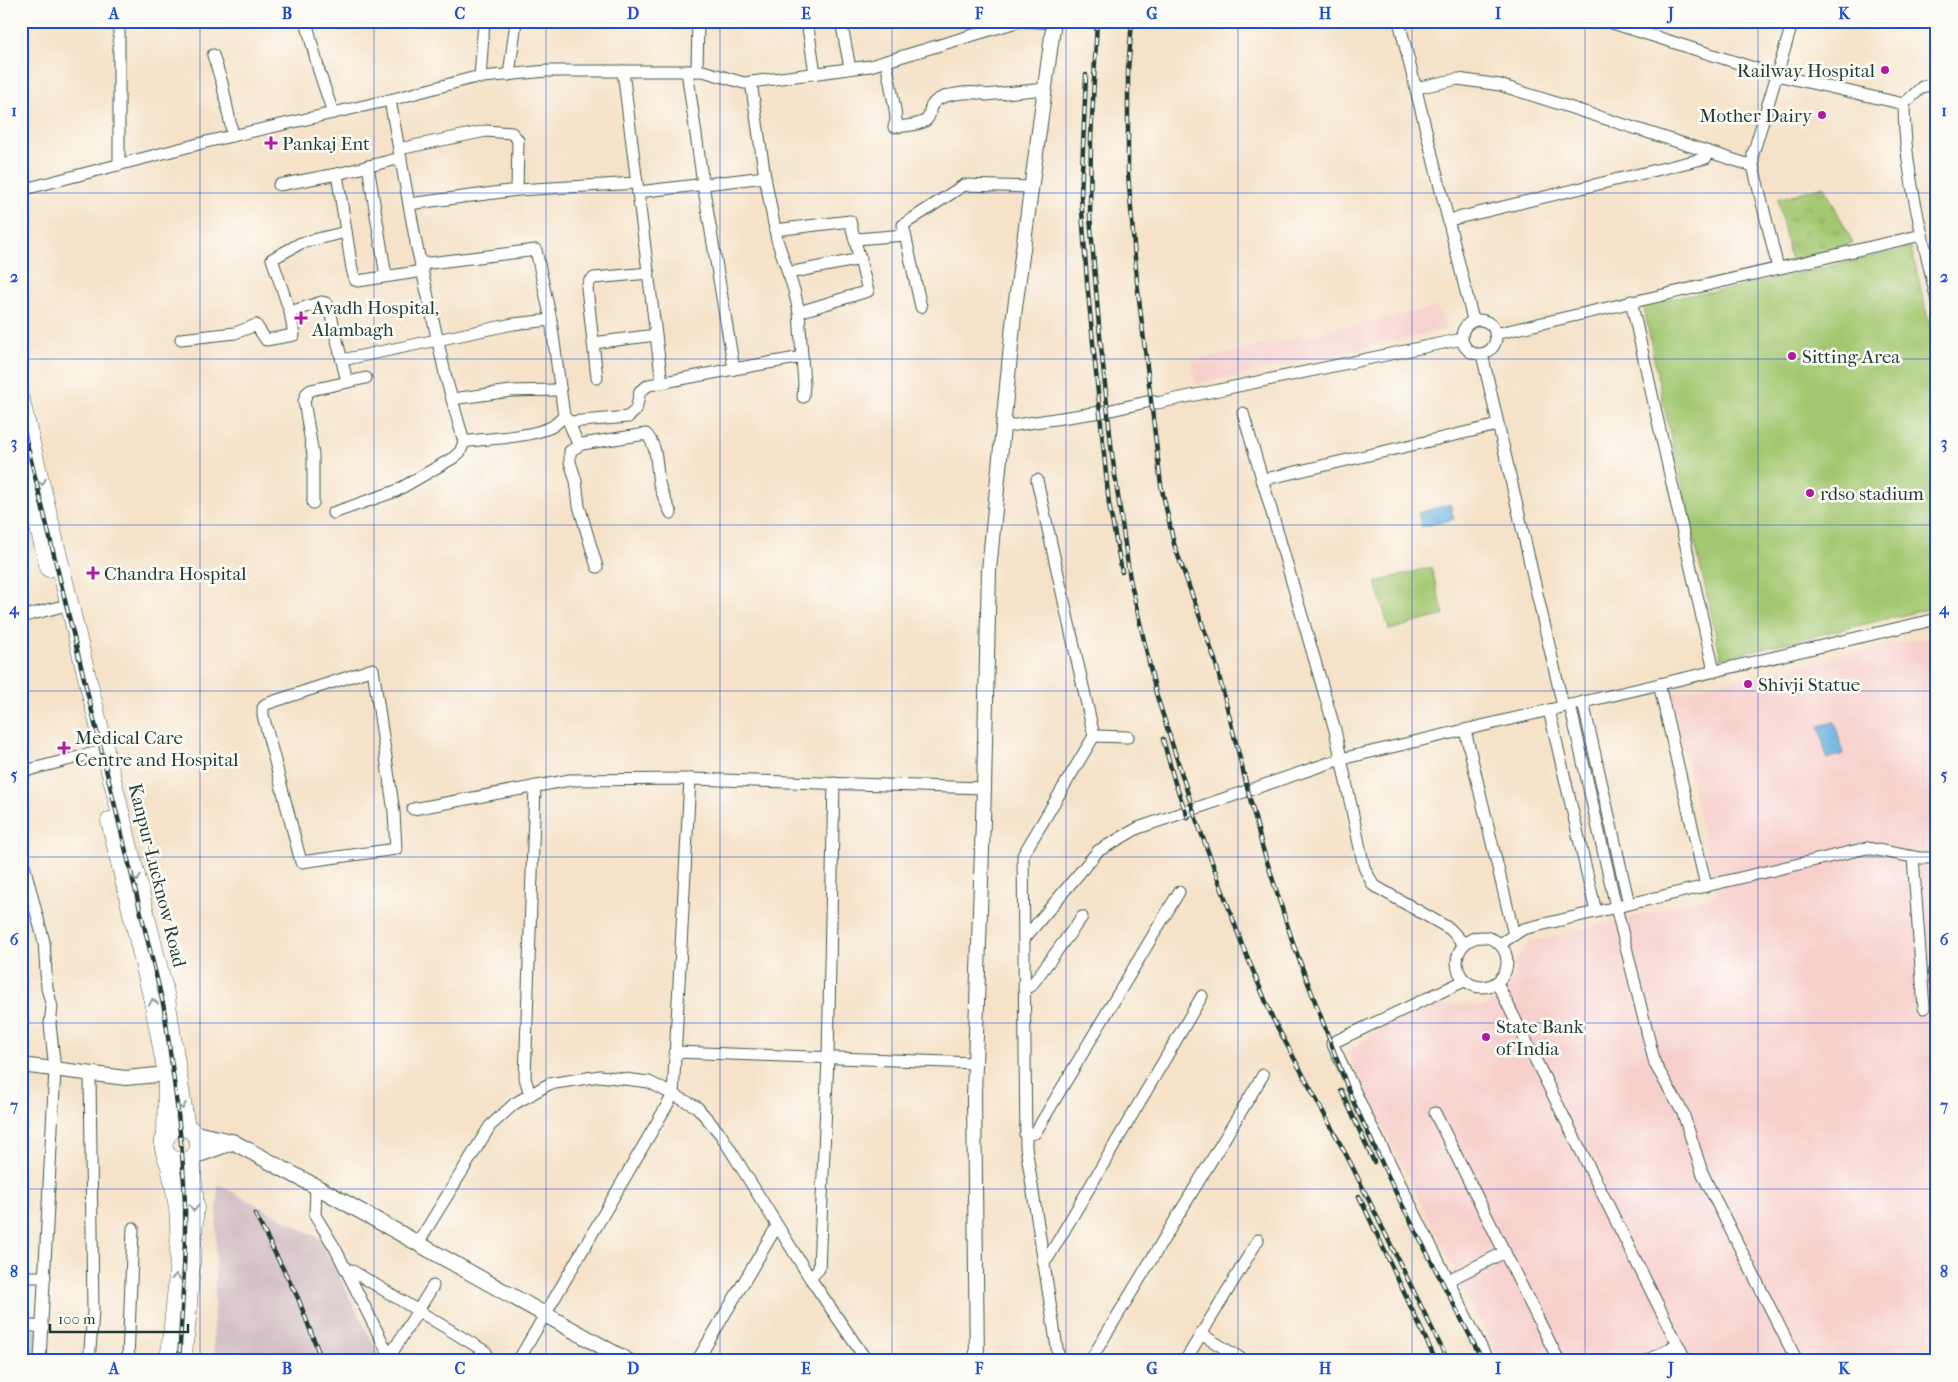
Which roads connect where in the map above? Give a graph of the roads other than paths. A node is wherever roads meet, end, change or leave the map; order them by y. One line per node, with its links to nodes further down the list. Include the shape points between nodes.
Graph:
1 (119, 21): 35 (street)
2 (306, 21): 31 (street)
3 (484, 21): 24 (street)
4 (516, 21): 22 (street)
5 (698, 21): 20 (street)
6 (807, 21): 21 (street)
7 (841, 21): 18 (street)
8 (1020, 21): 15 (street)
9 (1025, 21): 12 (street)
10 (1399, 21): 27 (street)
11 (1606, 21): 14 (street)
12 (1054, 22): 28 (street)
13 (1788, 22): 23 (street)
14 (1627, 24): 23 (street)
15 (994, 25): 17 (street)
16 (213, 55): 32 (street)
17 (886, 61): 18 (street); 28 (street, via 895,109 894,127 925,121 930,116 931,106 948,96)
18 (850, 68): 21 (street)
19 (623, 71): 20 (street); 22 (street, via 547,71); 43 (street)
20 (692, 71): 25 (street); 40 (street)
21 (815, 73): 25 (street)
22 (510, 75): 24 (street)
23 (1776, 75): 30 (street); 37 (street, via 1753,154)
24 (480, 78): 29 (street)
25 (751, 82): 39 (street)
26 (1937, 83): 30 (street, via 1922,87)
27 (1416, 88): 33 (street, via 1458,79 1500,86); 47 (street)
28 (1045, 89): 42 (street)
29 (390, 100): 31 (street); 34 (street)
30 (1904, 104): 51 (street, via 1904,126)
31 (332, 113): 32 (street)
32 (233, 136): 35 (street)
33 (1708, 152): 37 (street); 47 (street, via 1706,158)
34 (400, 154): 36 (street); 45 (street, via 486,131 512,133 518,140); 46 (street)
35 (119, 165): 44 (street)
36 (368, 166): 38 (street); 59 (street)
37 (1753, 166): 56 (street)
38 (337, 174): 41 (street); 49 (street)
39 (765, 177): 40 (street); 48 (street)
40 (703, 184): 43 (street); 76 (street)
41 (279, 185)
42 (1031, 187): 50 (street, via 964,185 903,225); 88 (street)
43 (638, 188): 45 (street); 57 (street)
44 (21, 190)
45 (517, 190): 46 (street)
46 (409, 204): 55 (street)
47 (1448, 220): 66 (street)
48 (775, 230): 52 (street, via 850,222); 58 (street)
49 (346, 232): 59 (street, via 355,280); 63 (street, via 302,243 272,259)
50 (905, 235): 52 (street); 62 (street)
51 (1922, 235): 53 (street); 56 (street)
52 (856, 239): 54 (street)
53 (1932, 256): 61 (street)
54 (861, 259): 58 (street); 64 (street, via 868,291)
55 (422, 267): 59 (street); 65 (street, via 536,250); 71 (street)
56 (1778, 268): 60 (street)
57 (649, 273): 67 (street); 72 (street, via 594,278 589,282)
58 (788, 273): 64 (street)
59 (386, 276)
60 (1631, 301): 68 (street); 101 (street)
61 (1937, 301)
62 (921, 307)
63 (290, 312): 70 (street, via 294,335 266,340 256,325 235,333); 75 (street, via 326,302)
64 (799, 312): 74 (street)
65 (551, 320): 71 (street, via 513,324); 86 (street)
66 (1474, 320): 68 (street, via 1484,320 1492,325); 69 (street, via 1464,328)
67 (656, 334): 72 (street); 80 (street)
68 (1495, 334): 73 (street, via 1493,347)
69 (1462, 338): 73 (street, via 1468,351); 88 (street, via 1157,403 1151,401)
70 (181, 339)
71 (438, 340): 75 (street); 83 (street)
72 (593, 343): 78 (street)
73 (1482, 354): 87 (street)
74 (802, 357): 76 (street); 82 (street)
75 (342, 360): 79 (street)
76 (734, 369): 80 (street)
77 (366, 378): 79 (street)
78 (597, 378)
79 (347, 382): 94 (street, via 311,390 304,401 313,455)
80 (662, 383): 86 (street, via 649,385 640,391 636,410 628,417)
81 (556, 390): 83 (street, via 511,391)
82 (803, 397)
83 (452, 399): 89 (street)
84 (21, 401): 119 (main road, Kanpur-Lucknow Road, one-way to 119, via 84,665)
85 (1243, 413): 93 (street)
86 (567, 419): 89 (street, via 532,433); 90 (street)
87 (1498, 425): 93 (street); 104 (street)
88 (1003, 427): 116 (street, via 989,570)
89 (464, 442): 95 (street, via 453,458 396,491)
90 (579, 445): 96 (street, via 646,434 652,441 659,484); 97 (street, via 570,451 570,462)
91 (21, 456): 98 (main road, Kanpur-Lucknow Road)
92 (1037, 480): 108 (street)
93 (1261, 480): 111 (street)
94 (314, 504)
95 (333, 513)
96 (671, 513)
97 (596, 566)
98 (59, 607): 99 (street); 110 (main road, Kanpur-Lucknow Road)
99 (21, 617)
100 (1937, 619): 101 (street)
101 (1714, 671): 102 (street)
102 (1659, 684): 103 (street); 122 (street)
103 (1582, 702): 104 (street); 124 (street)
104 (1566, 706): 105 (street); 125 (street)
105 (1549, 710): 107 (street); 126 (street)
106 (263, 715): 106 (street, via 302,862 396,849 394,812 373,669 266,704)
107 (1465, 730): 111 (street); 128 (street)
108 (1094, 736): 109 (street); 129 (street, via 1023,855)
109 (1128, 737)
110 (94, 753): 112 (street); 119 (main road, Kanpur-Lucknow Road)
111 (1341, 759): 129 (street, via 1138,828 1098,851); 130 (street, via 1364,867 1373,885 1450,929)
112 (21, 772)
113 (690, 779): 114 (street); 115 (street, via 570,780); 137 (street)
114 (834, 784): 116 (street); 138 (street)
115 (535, 786): 117 (street); 145 (street, via 525,1078)
116 (984, 788): 139 (street)
117 (413, 808)
118 (21, 854): 141 (street, via 44,942)
119 (125, 857): 142 (main road, Kanpur-Lucknow Road, one-way to 119); 148 (main road, Kanpur-Lucknow Road, one-way to 148, via 166,998)
120 (1913, 857): 121 (street); 122 (street, via 1867,848); 136 (street)
121 (1937, 858)
122 (1706, 886): 124 (street)
123 (1179, 892): 149 (street, via 1035,1133)
124 (1629, 904): 125 (street)
125 (1616, 907): 126 (street); 193 (street, via 1655,1064 1683,1113 1708,1185)
126 (1596, 912): 128 (street, via 1523,929)
127 (1082, 917): 134 (street, via 1031,986)
128 (1514, 935): 131 (street)
129 (1024, 939): 134 (street)
130 (1464, 944): 131 (street, via 1482,937); 132 (street, via 1457,954 1456,963)
131 (1500, 944): 133 (street, via 1508,962)
132 (1464, 981): 133 (street, via 1482,988); 165 (street, via 1332,1043)
133 (1497, 983): 172 (street)
134 (1024, 988): 149 (street)
135 (1202, 996): 160 (street, via 1048,1258)
136 (1924, 1008)
137 (676, 1052): 138 (street); 146 (street)
138 (828, 1058): 139 (street); 164 (street, via 819,1269)
139 (975, 1063): 184 (street)
140 (21, 1065): 141 (street)
141 (55, 1069): 143 (street); 163 (street)
142 (167, 1074): 143 (street, via 126,1078); 150 (main road, Kanpur-Lucknow Road)
143 (90, 1075): 176 (street, via 93,1312)
144 (1263, 1075): 186 (street)
145 (530, 1095): 146 (street, via 549,1084 600,1076 649,1082); 158 (street, via 514,1104 490,1126)
146 (673, 1095): 155 (street, via 697,1107 721,1135); 168 (street)
147 (1435, 1112): 159 (street)
148 (190, 1130): 150 (main road, via 172,1130); 151 (main road); 153 (main road, via 199,1144)
149 (1025, 1135): 160 (street)
150 (166, 1137): 152 (main road, via 164,1148)
151 (233, 1142): 153 (main road); 154 (main road)
152 (167, 1155): 153 (main road, via 175,1162); 178 (main road, one-way to 152, via 179,1220)
153 (193, 1158): 179 (main road, one-way to 179, via 195,1206)
154 (316, 1187): 158 (main road); 161 (street, via 315,1215)
155 (777, 1226): 164 (street); 182 (street)
156 (134, 1228): 177 (street)
157 (1258, 1240): 171 (street)
158 (418, 1243): 168 (main road)
159 (1505, 1252): 165 (street); 190 (street)
160 (1043, 1261): 185 (street)
161 (347, 1271): 167 (street, via 351,1270); 174 (street)
162 (21, 1277): 163 (street)
163 (45, 1277): 170 (street)
164 (810, 1278): 183 (street)
165 (1447, 1281): 189 (street)
166 (433, 1286): 167 (street)
167 (418, 1311): 173 (street); 174 (street)
168 (546, 1314): 180 (street); 181 (main road)
169 (21, 1325): 170 (street)
170 (43, 1327): 175 (street)
171 (1201, 1334): 187 (street); 188 (street)
172 (1678, 1345): 191 (street); 192 (street)
173 (486, 1352)
174 (391, 1359)
175 (40, 1361)
176 (89, 1361)
177 (128, 1361)
178 (169, 1361)
179 (182, 1361)
180 (518, 1361)
181 (628, 1361)
182 (697, 1361)
183 (867, 1361)
184 (977, 1361)
185 (1059, 1361)
186 (1090, 1361)
187 (1186, 1361)
188 (1245, 1361)
189 (1488, 1361)
190 (1559, 1361)
191 (1646, 1361)
192 (1686, 1361)
193 (1797, 1361)

